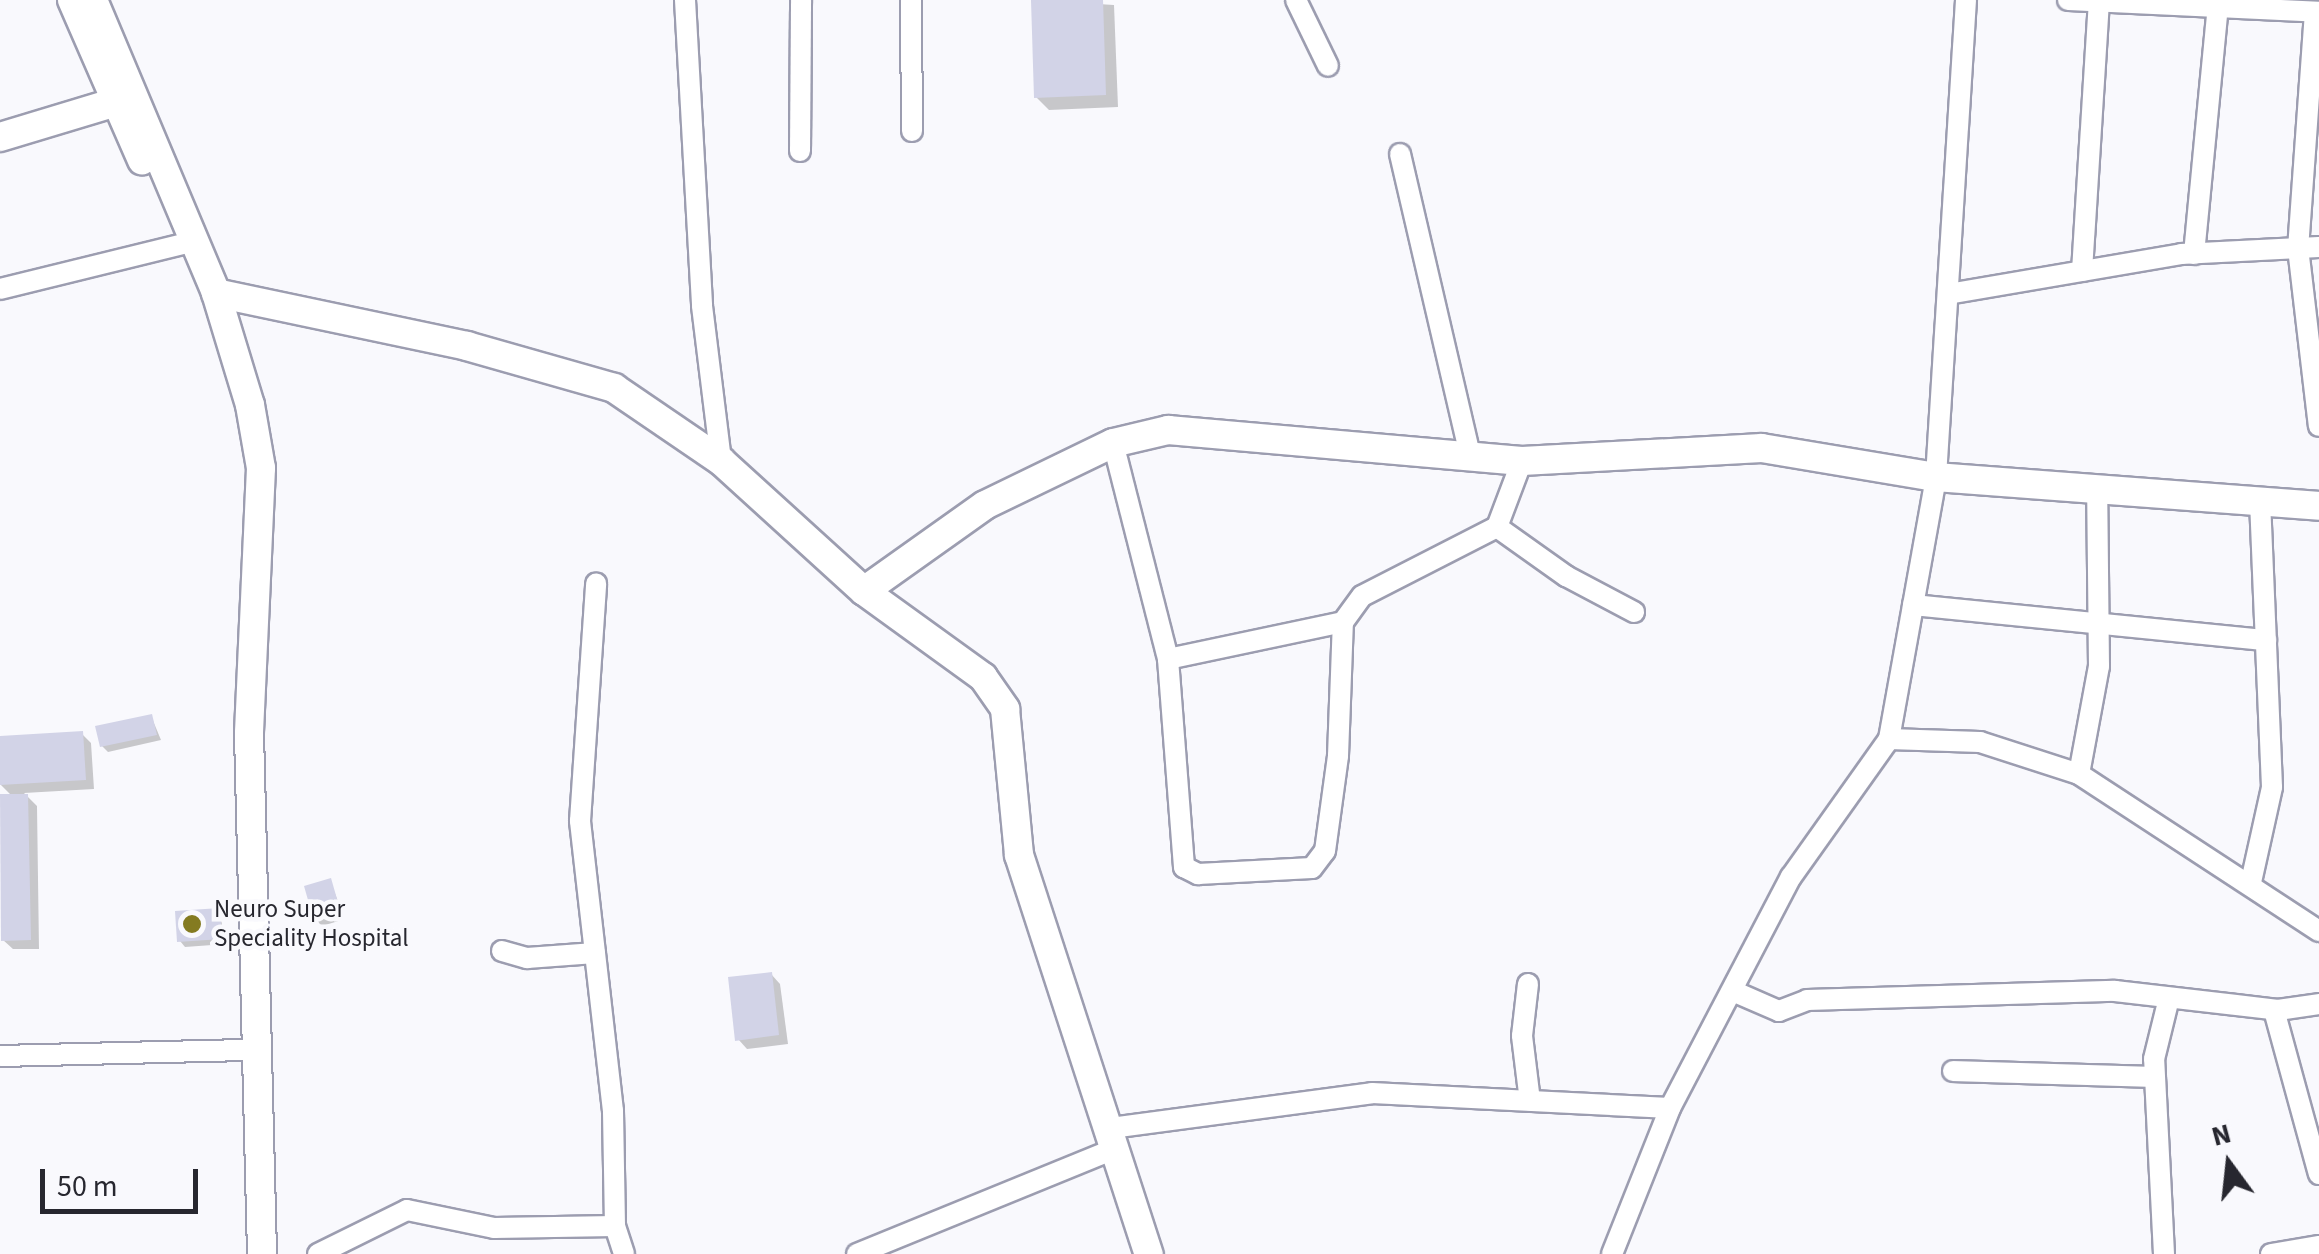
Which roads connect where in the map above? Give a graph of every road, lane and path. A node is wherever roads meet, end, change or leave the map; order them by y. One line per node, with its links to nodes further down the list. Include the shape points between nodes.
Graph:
1 (72, 0): 13 (main road)
2 (93, 0): 19 (main road)
3 (685, 0): 30 (street, via 702,306)
4 (801, 0): 17 (street)
5 (911, 0): 15 (street)
6 (1296, 0): 12 (street)
7 (1966, 0): 25 (street)
8 (2068, 0): 9 (street)
9 (2099, 1): 10 (street); 22 (street)
10 (2218, 8): 11 (street); 21 (street)
11 (2317, 12): 14 (street)
12 (1328, 66)
13 (116, 102): 16 (main road); 19 (main road, via 170,218)
14 (2313, 118): 20 (street)
15 (912, 131)
16 (0, 138)
17 (800, 151)
18 (1400, 154): 29 (street)
19 (192, 242): 23 (street); 24 (main road)
20 (2309, 247): 21 (street); 26 (street)
21 (2194, 254): 22 (street)
22 (2082, 271): 25 (street)
23 (0, 289)
24 (216, 293): 30 (main road, via 466,346 614,388); 56 (main road, via 261,468 248,733)
25 (1948, 294): 32 (street)
26 (2315, 358): 27 (street)
27 (2319, 426)
28 (1113, 443): 29 (main road, via 1168,430); 38 (main road, via 985,505); 44 (street)
29 (1470, 455): 31 (main road)
30 (721, 461): 38 (main road)
31 (1522, 461): 32 (main road, via 1762,448); 36 (street)
32 (1936, 477): 33 (main road); 39 (street)
33 (2096, 489): 34 (main road); 42 (street)
34 (2260, 501): 35 (main road); 43 (street)
35 (2319, 506)
36 (1497, 527): 40 (street, via 1566,576); 41 (street, via 1362,596)
37 (596, 584): 50 (street, via 580,822)
38 (864, 591): 62 (main road, via 997,690 1005,709 1019,855)
39 (1913, 605): 42 (street); 45 (street)
40 (1634, 612)
41 (1343, 622): 44 (street); 44 (street, via 1338,756 1325,851 1312,868 1198,874 1184,867)
42 (2098, 623): 43 (street); 46 (street, via 2098,666)
43 (2266, 640): 47 (street, via 2272,788)
44 (1168, 660)
45 (1889, 739): 46 (street, via 1980,742); 52 (street, via 1791,877)
46 (2079, 774): 47 (street)
47 (2251, 882): 48 (street)
48 (2319, 931)
49 (502, 951): 50 (street, via 527,958)
50 (595, 953): 64 (street, via 613,1111)
51 (1528, 984): 60 (street, via 1522,1036)
52 (1735, 992): 53 (street, via 1780,1010 1807,1000 2115,992); 61 (street)
53 (2168, 998): 55 (street); 58 (street)
54 (2319, 1004): 55 (street)
55 (2274, 1010): 63 (street)
56 (253, 1050): 57 (street); 66 (main road)
57 (0, 1056)
58 (2154, 1068): 59 (street); 72 (street)
59 (1952, 1071)
60 (1530, 1101): 61 (street); 62 (street, via 1372,1093)
61 (1670, 1108): 71 (street)
62 (1114, 1138): 69 (street); 70 (main road)
63 (2319, 1174)
64 (616, 1226): 67 (street, via 494,1228 408,1210); 68 (street)
65 (2319, 1246): 73 (street)
66 (262, 1254)
67 (318, 1254)
68 (624, 1254)
69 (858, 1254)
70 (1150, 1254)
71 (1612, 1254)
72 (2164, 1254)
73 (2271, 1254)

